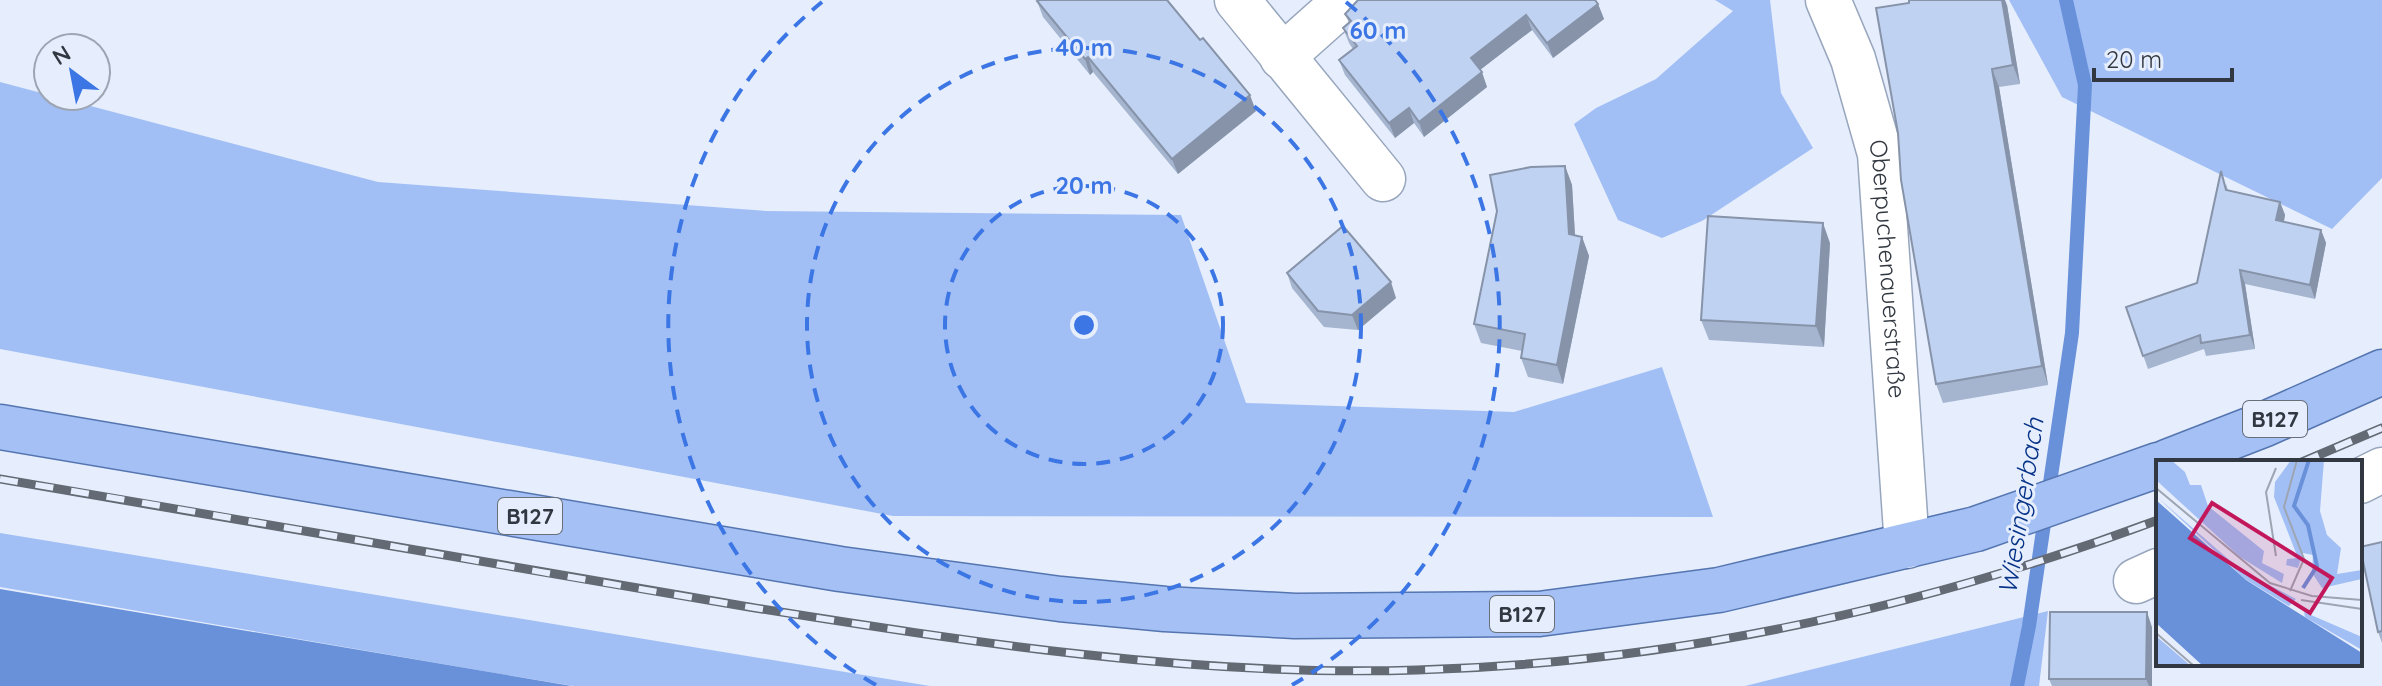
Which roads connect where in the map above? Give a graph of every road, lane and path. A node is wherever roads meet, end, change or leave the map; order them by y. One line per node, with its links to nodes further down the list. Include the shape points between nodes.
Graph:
1 (1237, 0): 4 (street)
2 (1346, 0): 4 (street)
3 (1828, 0): 12 (street, Oberpuchenauerstraße, via 1853,59 1880,154)
4 (1282, 57): 5 (street)
5 (1383, 179)
6 (2382, 372): 8 (main road, B127)
7 (0, 427): 12 (main road, B127, via 840,569 1165,609 1295,616 1539,614 1719,590)
8 (2172, 460)
9 (2156, 466): 12 (main road, B127, via 1976,529)
10 (2382, 470): 11 (street)
11 (2362, 480)
12 (1907, 546)

